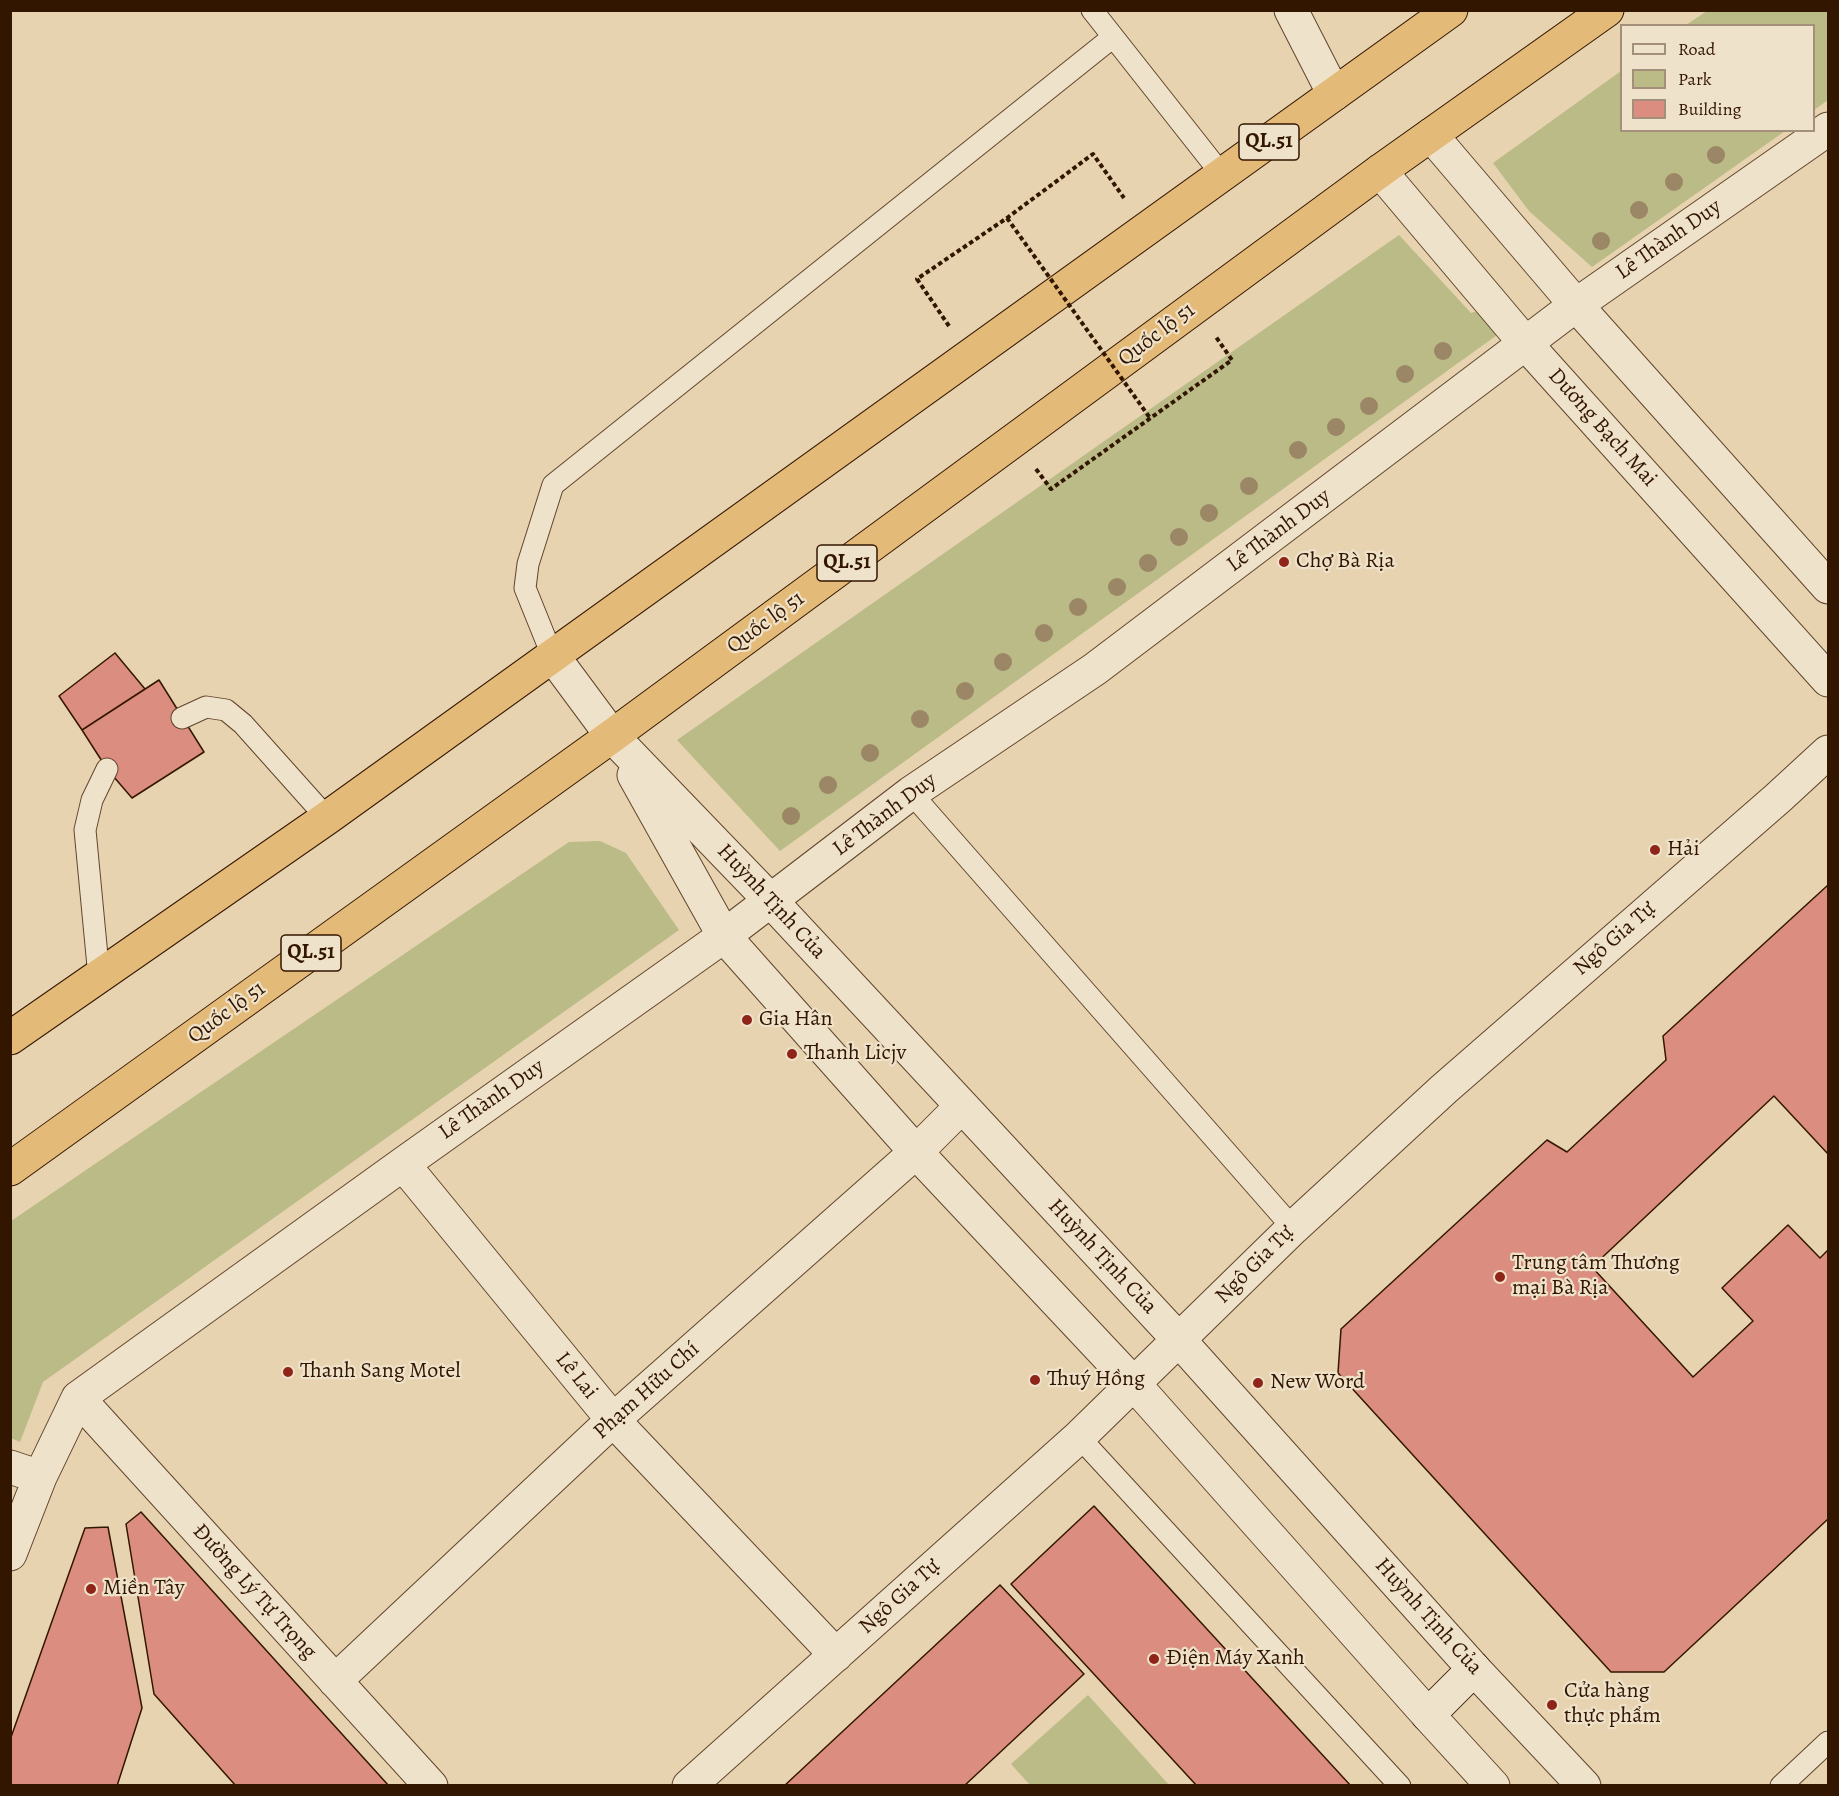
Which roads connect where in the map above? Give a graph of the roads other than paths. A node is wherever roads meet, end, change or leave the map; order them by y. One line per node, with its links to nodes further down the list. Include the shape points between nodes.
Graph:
1 (1092, 10): 5 (lane)
2 (1291, 10): 6 (street)
3 (1451, 10): 6 (highway, QL.51)
4 (1607, 10): 8 (highway, Quốc lộ 51 / QL.51)
5 (1113, 37): 10 (lane); 14 (lane, via 553,485 528,564 525,588)
6 (1334, 94): 10 (highway, QL.51)
7 (1828, 129): 11 (street, Lê Thành Duy)
8 (1431, 135): 9 (highway, Quốc lộ 51 / QL.51); 11 (street)
9 (1380, 171): 12 (street, Dương Bạch Mai); 17 (highway, Quốc lộ 51 / QL.51)
10 (1223, 176): 14 (highway, QL.51)
11 (1576, 305): 12 (street, Lê Thành Duy); 13 (street)
12 (1526, 344): 15 (street, Dương Bạch Mai); 20 (street, Lê Thành Duy, via 1095,669)
13 (1828, 587)
14 (552, 655): 17 (street, Huỳnh Tịnh Của); 21 (highway, QL.51)
15 (1828, 680)
16 (183, 718): 21 (lane, via 206,707 226,710)
17 (612, 736): 22 (street, Huỳnh Tịnh Của); 23 (street, Huỳnh Tịnh Của); 29 (highway, Quốc lộ 51 / QL.51)
18 (1828, 752): 30 (street, Ngô Gia Tự)
19 (107, 769): 24 (lane, via 92,800 85,830)
20 (911, 793): 22 (street, Lê Thành Duy); 30 (lane)
21 (327, 818): 24 (highway, QL.51)
22 (771, 901): 23 (street, Lê Thành Duy); 26 (street, Huỳnh Tịnh Của)
23 (724, 936): 27 (street, Huỳnh Tịnh Của); 28 (street, Lê Thành Duy)
24 (99, 977): 25 (highway, QL.51)
25 (10, 1038)
26 (962, 1106): 27 (street, Phạm Hữu Chí); 31 (street, Huỳnh Tịnh Của)
27 (916, 1152): 32 (street, Huỳnh Tịnh Của); 34 (street, Phạm Hữu Chí)
28 (403, 1164): 33 (street, Lê Thành Duy); 34 (street, Lê Lai)
29 (10, 1169)
30 (1293, 1227): 31 (street, Ngô Gia Tự)
31 (1179, 1340): 32 (street, Ngô Gia Tự); 39 (street, Huỳnh Tịnh Của)
32 (1134, 1384): 35 (street, Ngô Gia Tự); 41 (street, Huỳnh Tịnh Của)
33 (78, 1398): 36 (street, Lê Thành Duy); 40 (street, Đường Lý Tự Trọng)
34 (613, 1420): 38 (street, Lê Lai); 40 (street, Phạm Hữu Chí)
35 (1079, 1437): 38 (street, Ngô Gia Tự); 45 (lane)
36 (25, 1472): 37 (street, Lê Thành Duy)
37 (10, 1554)
38 (836, 1655): 44 (street, Ngô Gia Tự)
39 (1474, 1669): 41 (street); 47 (street, Huỳnh Tịnh Của)
40 (336, 1681): 43 (street, Đường Lý Tự Trọng)
41 (1428, 1715): 46 (street, Huỳnh Tịnh Của)
42 (1828, 1742): 48 (lane)
43 (431, 1785)
44 (688, 1785)
45 (1400, 1785)
46 (1493, 1785)
47 (1584, 1785)
48 (1781, 1785)

